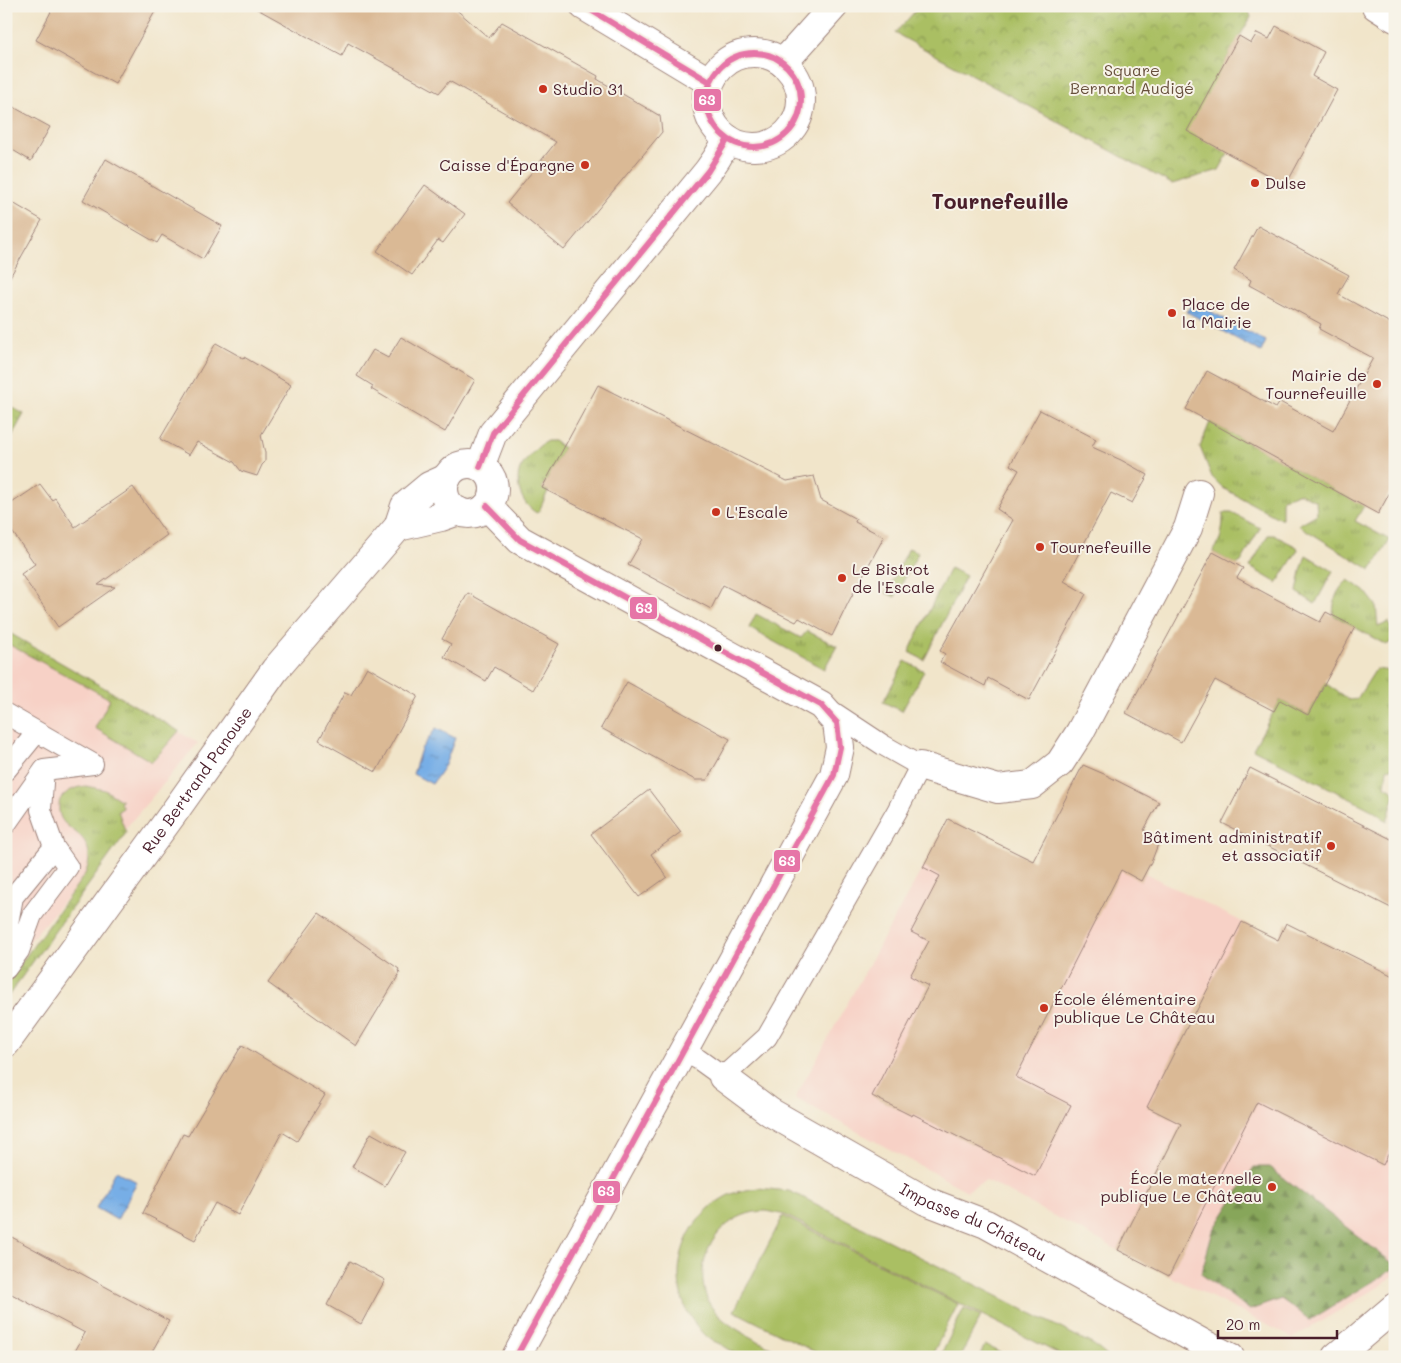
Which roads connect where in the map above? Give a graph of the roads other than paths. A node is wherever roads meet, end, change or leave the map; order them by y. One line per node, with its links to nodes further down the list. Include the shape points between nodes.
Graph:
1 (584, 6): 6 (street)
2 (834, 6): 5 (street)
3 (1376, 6): 4 (street)
4 (1395, 18)
5 (783, 63): 6 (street, via 770,56 742,54 729,60); 7 (street, via 797,80 802,102 793,126 770,144 741,145)
6 (710, 82): 7 (street, via 708,107 711,119)
7 (728, 139): 8 (street, via 708,171 493,433)
8 (480, 466): 9 (street, via 464,464); 11 (street, via 490,475 494,488)
9 (447, 478): 12 (street, via 444,494); 13 (street, Rue Bertrand Panouse, via 430,486 405,506)
10 (1199, 493): 17 (street, via 1188,528 1080,732 1060,763 1032,785 998,788)
11 (487, 506): 12 (street, via 473,513); 14 (street, via 520,540)
12 (458, 511): 13 (street)
13 (398, 527): 25 (street, Rue Bertrand Panouse, via 275,670)
14 (821, 705): 17 (lane); 26 (street, via 837,723 840,747 834,775)
15 (6, 714): 16 (lane)
16 (37, 732): 18 (lane); 19 (lane, via 93,764)
17 (920, 766): 27 (lane, via 766,1037)
18 (6, 770)
19 (44, 770): 20 (lane); 21 (lane, via 41,810)
20 (6, 824)
21 (54, 847): 22 (lane); 24 (lane, via 68,867 32,915 19,951)
22 (8, 900): 23 (lane)
23 (6, 934)
24 (6, 969)
25 (6, 1042)
26 (682, 1051): 27 (lane); 29 (street)
27 (723, 1077): 30 (street, Impasse du Château, via 770,1112 926,1201 986,1224)
28 (1395, 1308): 31 (street)
29 (516, 1357)
30 (1230, 1357)
31 (1336, 1357)

